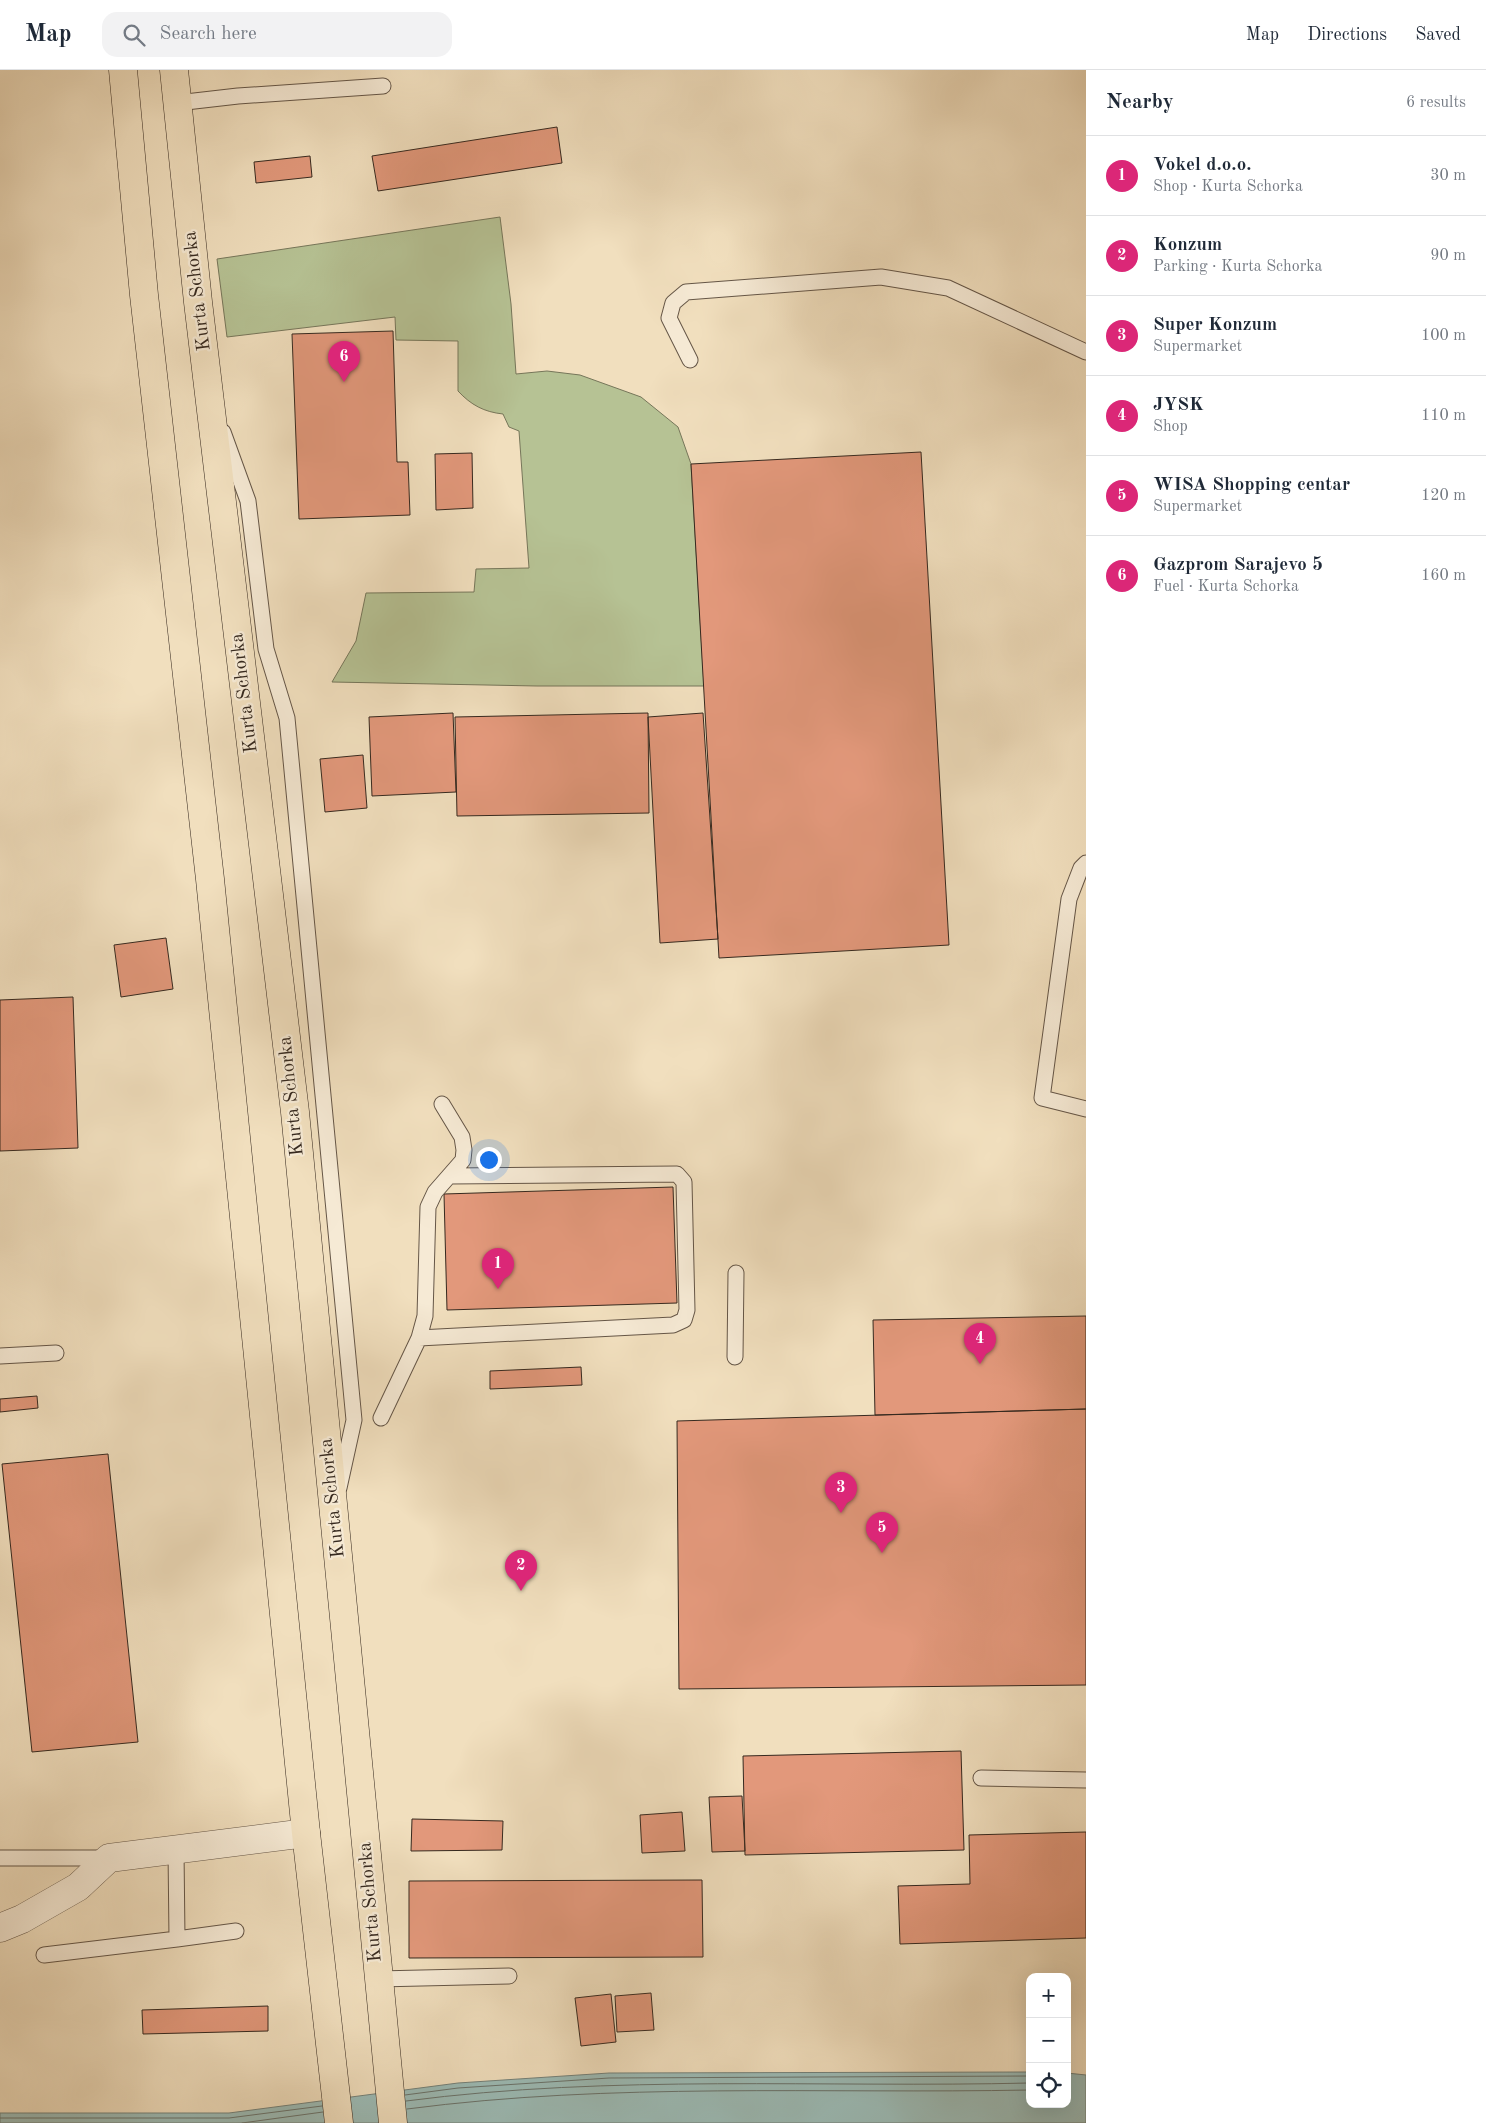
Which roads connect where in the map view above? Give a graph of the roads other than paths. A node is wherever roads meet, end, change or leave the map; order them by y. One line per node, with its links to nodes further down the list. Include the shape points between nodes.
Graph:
1 (122, 70): 21 (main road, via 210,879)
2 (174, 70): 4 (main road, Kurta Schorka)
3 (383, 86): 4 (lane)
4 (177, 103): 7 (main road, Kurta Schorka)
5 (1086, 352): 6 (lane, via 948,288 881,277 686,292 673,303 669,318)
6 (690, 360)
7 (210, 394): 18 (main road, Kurta Schorka, via 295,1112); 18 (lane, via 248,502 266,649 287,718 354,1420)
8 (1086, 863): 10 (lane, via 1068,898 1042,1098)
9 (442, 1104): 11 (lane, via 462,1137 464,1150 463,1160)
10 (1086, 1109)
11 (450, 1176): 13 (lane, via 435,1192 428,1207 425,1316); 13 (lane, via 677,1174 684,1182 688,1310 684,1320 674,1325)
12 (736, 1273): 16 (lane)
13 (419, 1338): 17 (lane)
14 (56, 1353): 15 (lane)
15 (0, 1356)
16 (734, 1357)
17 (381, 1418)
18 (334, 1509): 30 (main road, Kurta Schorka)
19 (981, 1778): 20 (lane)
20 (1086, 1780)
21 (306, 1833): 22 (street); 31 (main road)
22 (176, 1850): 24 (street); 27 (lane)
23 (0, 1858): 24 (lane)
24 (109, 1858): 25 (street, via 78,1887)
25 (0, 1928)
26 (236, 1931): 27 (lane)
27 (177, 1939): 28 (lane)
28 (44, 1955)
29 (509, 1976): 30 (lane)
30 (378, 1978): 32 (main road, Kurta Schorka)
31 (339, 2123)
32 (393, 2123)

